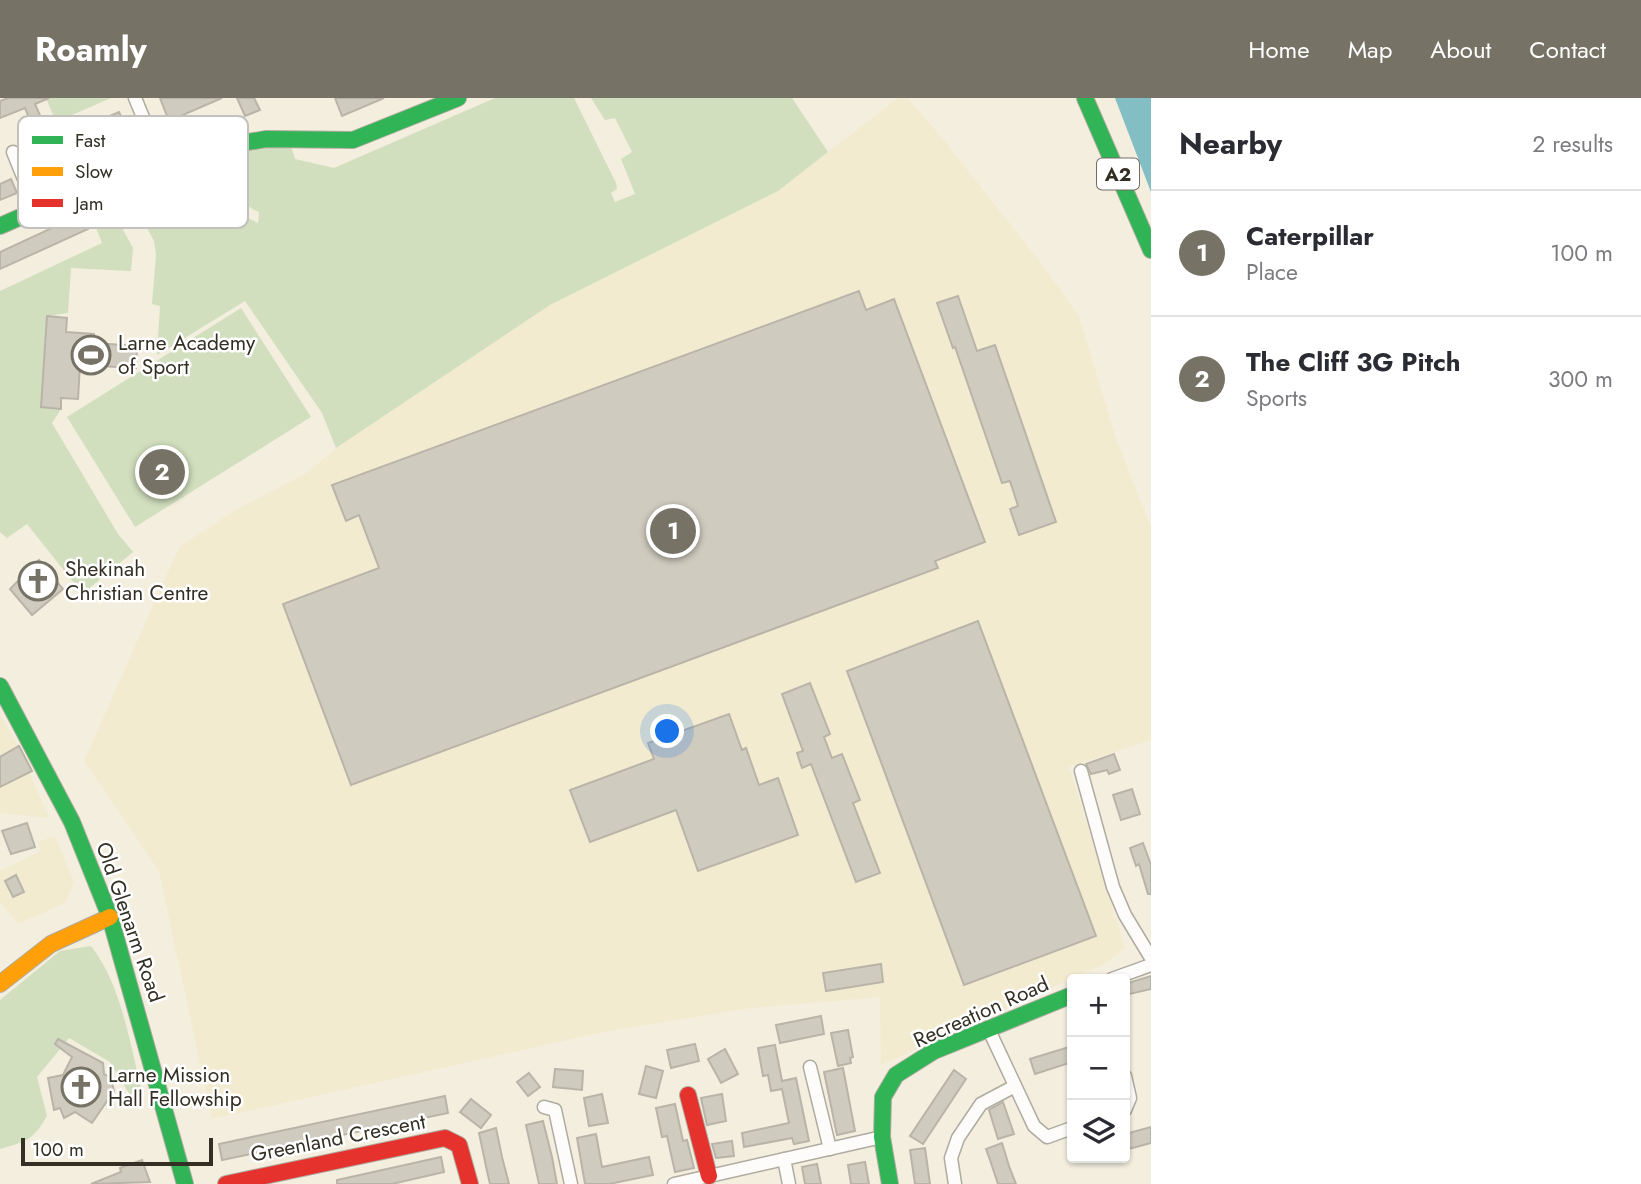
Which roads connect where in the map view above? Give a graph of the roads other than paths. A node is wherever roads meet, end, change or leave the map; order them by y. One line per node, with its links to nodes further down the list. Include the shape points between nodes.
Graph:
1 (135, 98): 4 (street)
2 (458, 98): 5 (street, via 353,141)
3 (1085, 98): 10 (street, A2)
4 (142, 116)
5 (248, 141)
6 (13, 152): 7 (street)
7 (18, 164)
8 (18, 218): 9 (street)
9 (0, 226)
10 (1151, 250)
11 (0, 686): 13 (street, Old Glenarm Road, via 72,822)
12 (1081, 771): 14 (street, via 1113,887)
13 (110, 917): 17 (street, via 44,948); 29 (street, Old Glenarm Road)
14 (1151, 958)
15 (1151, 965): 16 (street)
16 (1126, 974)
17 (0, 984)
18 (1067, 997): 19 (street, Recreation Road)
19 (988, 1028): 21 (street); 25 (street, Recreation Road, via 934,1051 896,1075 883,1097)
20 (810, 1067): 26 (street)
21 (1015, 1086): 24 (street, via 1034,1126 1047,1137); 36 (street, via 981,1104 958,1138 951,1158)
22 (688, 1095): 28 (street)
23 (544, 1107): 32 (street, via 555,1110)
24 (1067, 1130)
25 (882, 1137): 26 (street); 35 (street, Recreation Road)
26 (831, 1149): 27 (street)
27 (784, 1159): 28 (street); 34 (street)
28 (709, 1176): 33 (street)
29 (185, 1184)
30 (226, 1184): 31 (street, Greenland Crescent, via 445,1138 458,1145 465,1157)
31 (470, 1184)
32 (571, 1184)
33 (677, 1184)
34 (789, 1184)
35 (890, 1184)
36 (955, 1184)

